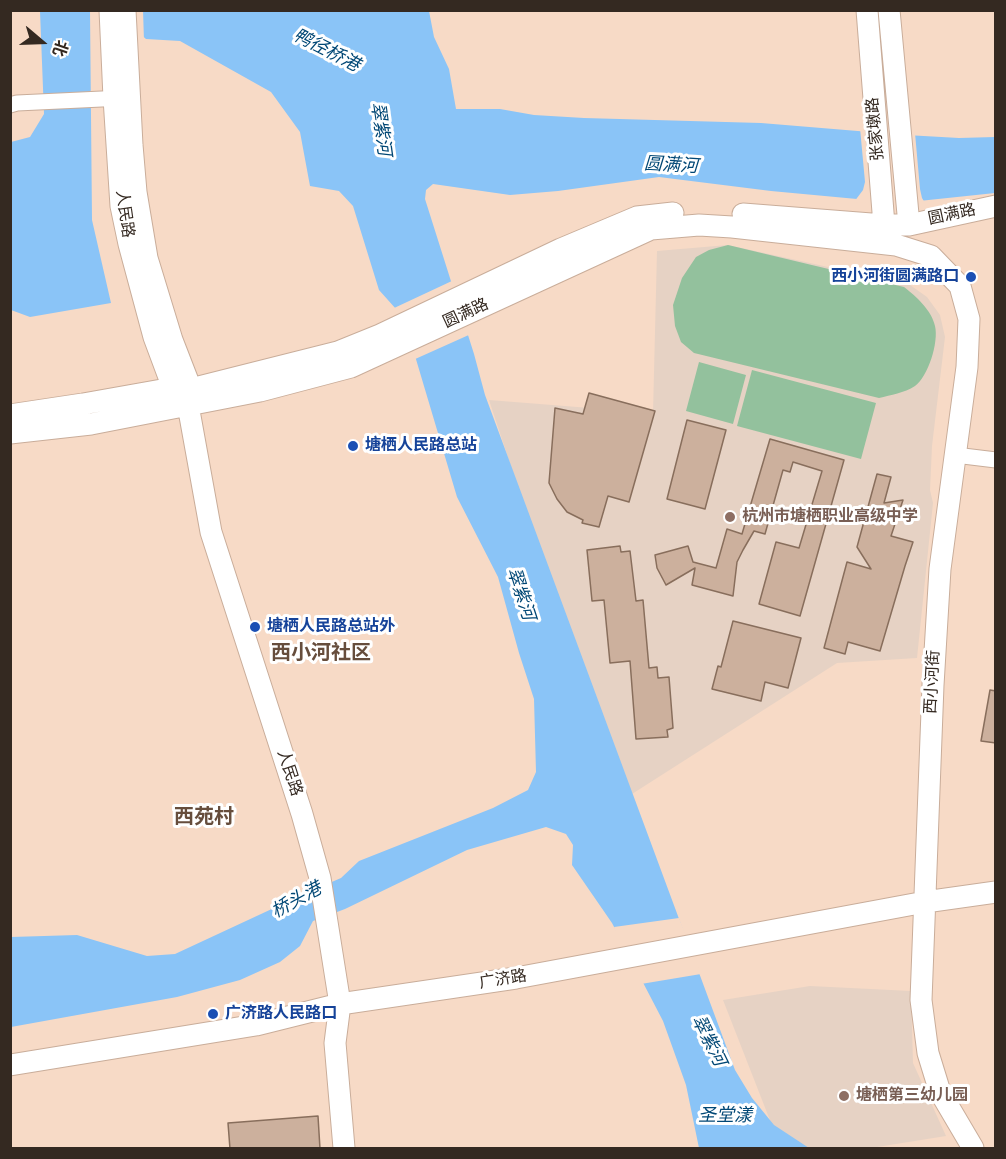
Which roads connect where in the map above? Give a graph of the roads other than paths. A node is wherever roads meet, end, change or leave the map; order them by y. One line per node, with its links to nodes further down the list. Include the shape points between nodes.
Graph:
1 (867, 10): 7 (street, 张家墩路)
2 (890, 10): 8 (street, 张家墩路)
3 (118, 19): 4 (street, 人民路)
4 (121, 98): 5 (street); 11 (street, 人民路, via 121,206 129,244 154,337)
5 (10, 105)
6 (996, 206): 8 (street, 圆满路)
7 (884, 225): 8 (street, 圆满路); 9 (street, 张家墩路); 10 (street, 圆满路, via 734,213 637,216)
8 (909, 225): 9 (street, 圆满路)
9 (896, 245): 10 (street, 圆满路, via 699,225 651,229); 14 (street, 西小河街, via 931,256 960,286 969,319)
10 (564, 257): 11 (street, 圆满路, via 351,367 303,370 260,391)
11 (184, 394): 12 (street, 圆满路); 13 (street, 圆满路, via 91,424); 18 (street, 人民路, via 211,532 320,878)
12 (10, 415)
13 (10, 433)
14 (955, 455): 15 (street); 17 (street, 西小河街, via 940,569)
15 (996, 460)
16 (996, 892): 17 (street, 广济路)
17 (925, 902): 18 (street, 广济路, via 516,978); 21 (street, 西小河街, via 921,1000 928,1053 940,1092)
18 (340, 1005): 19 (street, 广济路, via 256,1025); 20 (street, 人民路, via 336,1043)
19 (10, 1065)
20 (344, 1149)
21 (973, 1149)

